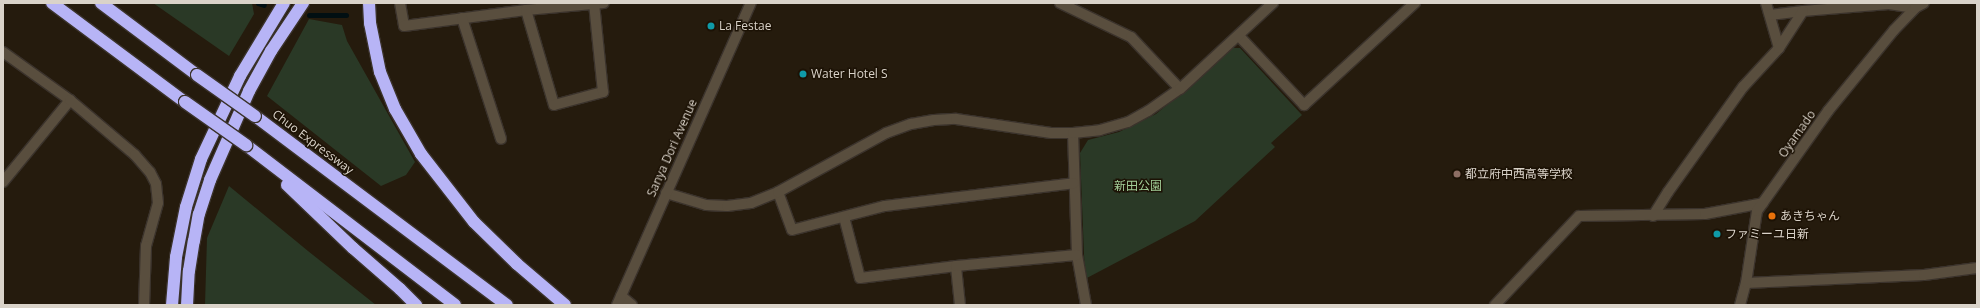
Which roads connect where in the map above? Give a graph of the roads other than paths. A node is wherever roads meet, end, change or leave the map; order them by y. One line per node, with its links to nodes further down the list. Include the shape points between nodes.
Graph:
1 (52, 3): 25 (highway, bridge)
2 (102, 3): 43 (highway, Chuo Expressway, bridge)
3 (284, 3): 39 (highway, via 240,76 201,159 186,207 176,256)
4 (302, 3): 40 (highway, via 249,91 210,180 199,214 194,241)
5 (369, 3): 44 (highway, via 370,23 380,72 395,109 421,154 474,222 517,264)
6 (400, 3): 17 (street, via 404,26)
7 (751, 3): 29 (street, Sanya Dori Avenue)
8 (1060, 3): 21 (street, via 1131,37)
9 (1273, 3): 18 (street)
10 (1415, 3): 18 (street, via 1304,105)
11 (1766, 3): 16 (street)
12 (599, 4): 14 (street); 14 (street, via 603,92 554,105)
13 (1919, 6): 15 (street, via 1889,4); 30 (street, Oyamado, via 1894,30 1828,111)
14 (526, 10): 17 (street)
15 (1803, 11): 16 (street); 19 (street)
16 (1770, 15): 19 (street)
17 (462, 18): 24 (street)
18 (1239, 36): 21 (street)
19 (1779, 48): 31 (street, via 1743,87)
20 (3, 52): 22 (street)
21 (1180, 89): 23 (street, via 1128,122 1100,130)
22 (70, 100): 26 (street); 38 (street, via 135,155 150,172 156,184 158,203 146,246)
23 (1073, 133): 27 (street); 28 (street, via 1051,133 956,119 911,124 886,133)
24 (501, 139)
25 (246, 145): 41 (highway); 42 (highway)
26 (3, 182)
27 (1074, 183): 32 (street, via 885,206); 33 (street)
28 (778, 192): 29 (street, via 751,203 727,206 706,205); 32 (street, via 792,230)
29 (666, 193): 37 (street, Sanya Dori Avenue)
30 (1763, 203): 31 (street, via 1705,214); 36 (street, Oyamado, via 1757,211)
31 (1653, 216): 48 (street, via 1579,216)
32 (844, 217): 34 (street, via 860,278)
33 (1076, 255): 34 (street); 47 (street)
34 (956, 266): 46 (street)
35 (1977, 268): 36 (street, via 1924,275)
36 (1746, 283): 49 (street, Oyamado)
37 (619, 300): 45 (street)
38 (144, 305)
39 (172, 305)
40 (187, 305)
41 (416, 305)
42 (455, 305)
43 (507, 305)
44 (565, 305)
45 (632, 305)
46 (960, 305)
47 (1086, 305)
48 (1495, 305)
49 (1740, 305)

